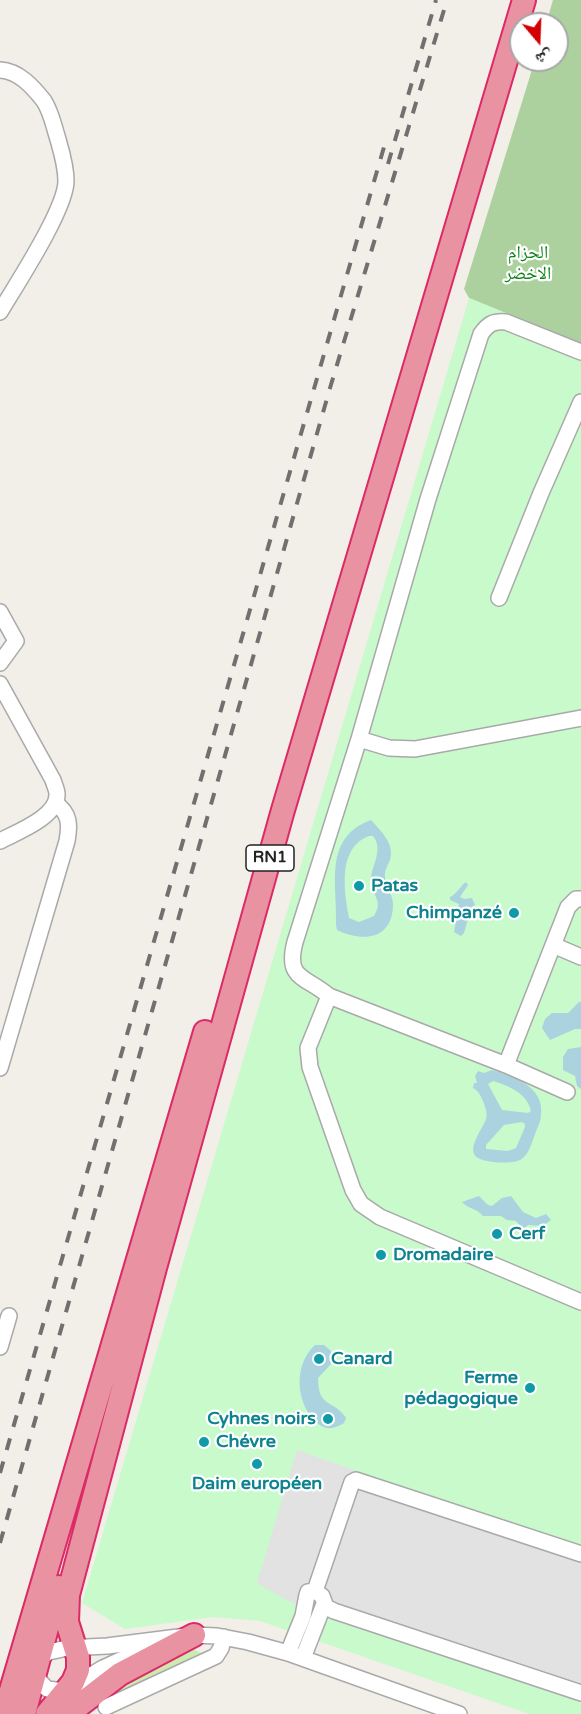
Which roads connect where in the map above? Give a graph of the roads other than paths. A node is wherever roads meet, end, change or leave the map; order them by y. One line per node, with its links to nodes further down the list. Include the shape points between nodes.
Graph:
1 (510, 0): 25 (highway, RN1)
2 (524, 0): 32 (highway, RN1, via 283,810 155,1268 68,1595 67,1622)
3 (0, 70): 4 (street, via 20,77 49,109 66,181 64,196 51,223)
4 (0, 312)
5 (581, 352): 12 (street, via 506,322 496,321 481,334 428,499)
6 (581, 402): 7 (street)
7 (499, 598)
8 (0, 612): 9 (street, via 16,641)
9 (0, 663)
10 (0, 684): 13 (street, via 53,780)
11 (581, 718): 12 (street, via 415,749 388,748)
12 (359, 739): 18 (street, via 292,952 298,976)
13 (55, 803): 14 (street, via 46,815); 20 (street, via 67,816 67,841)
14 (0, 841)
15 (581, 899): 16 (street, via 568,907)
16 (553, 945): 17 (street); 19 (street)
17 (581, 957)
18 (329, 996): 19 (street); 22 (street, via 308,1048 310,1067 361,1204 380,1217)
19 (506, 1065): 21 (street)
20 (0, 1068)
21 (567, 1092)
22 (581, 1302)
23 (9, 1316): 24 (street)
24 (0, 1347)
25 (65, 1508): 34 (highway, via 62,1564); 39 (highway, RN1)
26 (581, 1554): 27 (street, via 356,1480)
27 (311, 1591): 28 (street, via 322,1596); 33 (street)
28 (326, 1607): 33 (street); 36 (street)
29 (194, 1635): 30 (street); 31 (street); 42 (highway, via 120,1674)
30 (224, 1637): 33 (street); 37 (street, via 216,1656)
31 (165, 1640): 32 (street); 35 (street, via 113,1663)
32 (74, 1648): 34 (street, via 53,1650); 35 (highway, RN1, via 78,1670)
33 (296, 1656): 38 (street)
34 (38, 1666): 35 (street, via 47,1689); 40 (highway)
35 (65, 1691): 41 (highway, RN1)
36 (581, 1693)
37 (106, 1707)
38 (425, 1708): 43 (street)
39 (4, 1714)
40 (24, 1714)
41 (47, 1714)
42 (68, 1714)
43 (459, 1714)

